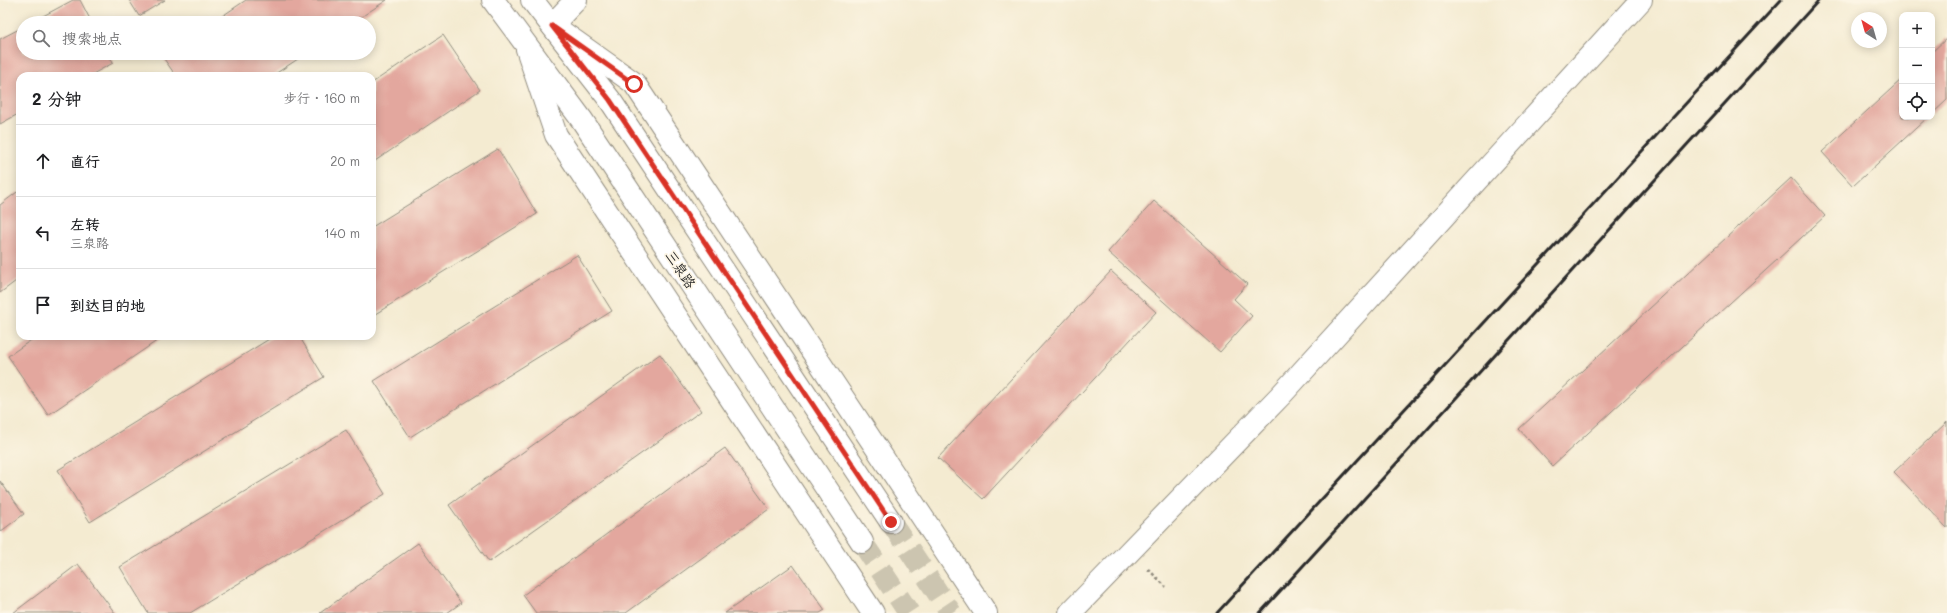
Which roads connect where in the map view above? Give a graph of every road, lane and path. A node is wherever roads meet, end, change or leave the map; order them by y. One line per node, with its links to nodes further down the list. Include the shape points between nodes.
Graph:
1 (493, 0): 6 (street, 三泉路)
2 (532, 0): 5 (street)
3 (576, 0): 5 (street)
4 (1641, 0): 11 (street, via 1281,395)
5 (552, 26): 7 (street, via 610,100); 10 (street, via 634,84)
6 (525, 44): 8 (street, 三泉路, via 582,120); 9 (street, via 556,135)
7 (891, 522)
8 (862, 542)
9 (872, 613)
10 (986, 613)
11 (1070, 613)

